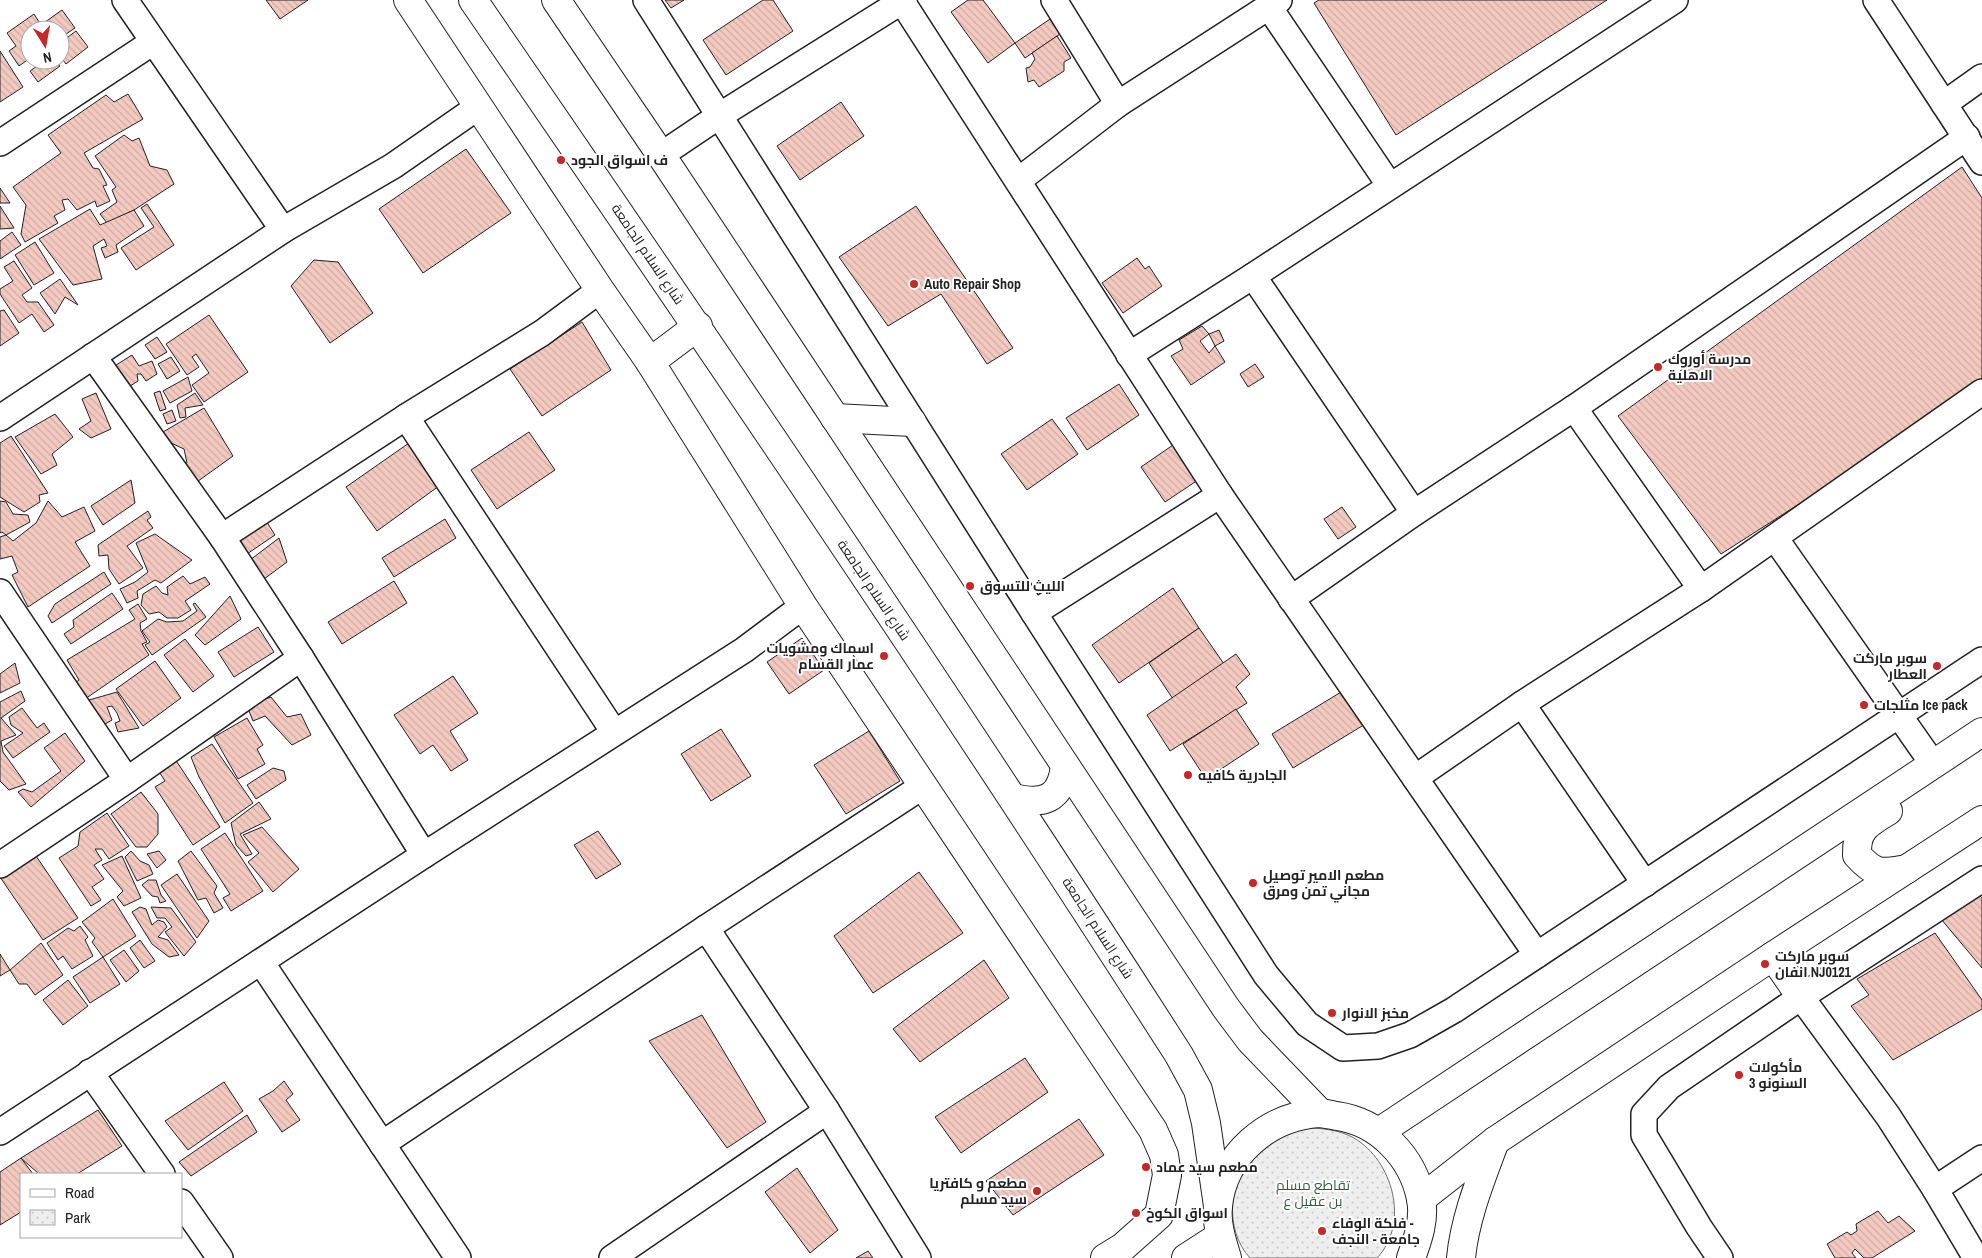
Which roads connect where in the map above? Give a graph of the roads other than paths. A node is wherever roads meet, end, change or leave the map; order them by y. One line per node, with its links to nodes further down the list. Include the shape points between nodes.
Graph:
1 (125, 0): 11 (street)
2 (408, 0): 15 (main road)
3 (473, 0): 26 (main road, شارع السلام الجامعة)
4 (556, 0): 19 (main road)
5 (646, 0): 16 (street)
6 (902, 0): 16 (street); 21 (street)
7 (1054, 0): 13 (street)
8 (1675, 0): 22 (street)
9 (1876, 0): 14 (street)
10 (1274, 3): 13 (street); 22 (street)
11 (153, 42): 18 (street); 23 (street)
12 (1982, 77): 14 (street)
13 (1118, 104): 21 (street)
14 (1944, 104): 17 (street)
15 (478, 107): 23 (street, via 393,166); 25 (main road)
16 (719, 116): 19 (street); 35 (street)
17 (1966, 137): 20 (street); 31 (street)
18 (0, 143)
19 (661, 155): 34 (main road)
20 (1982, 162)
21 (1018, 180): 27 (street)
22 (1390, 186): 24 (street)
23 (283, 230): 28 (street)
24 (1254, 276): 27 (street); 37 (street)
25 (600, 290): 29 (main road); 32 (street, via 542,333)
26 (698, 326): 29 (main road); 56 (main road, شارع السلام الجامعة)
27 (1129, 355): 36 (street)
28 (93, 356): 33 (street); 38 (street)
29 (650, 362): 43 (main road)
30 (1982, 392): 39 (street)
31 (1574, 408): 37 (street); 40 (street)
32 (406, 417): 38 (street); 49 (street)
33 (0, 418)
34 (835, 418): 35 (main road); 52 (main road)
35 (912, 422): 44 (street)
36 (1220, 495): 41 (street); 44 (street)
37 (1414, 513): 41 (street)
38 (222, 537): 45 (street)
39 (1775, 538): 40 (street); 48 (street)
40 (1701, 589): 47 (street)
41 (1291, 599): 53 (street)
42 (2, 601): 54 (street)
43 (803, 606): 49 (street, via 744,650); 55 (main road)
44 (1034, 613): 64 (street, via 1266,975 1307,1024 1343,1048 1378,1046 1410,1035 1454,1010)
45 (301, 658): 54 (street); 58 (street)
46 (1982, 660): 48 (street)
47 (1522, 704): 53 (street); 62 (street)
48 (1898, 715): 51 (street); 62 (street)
49 (614, 732): 58 (street)
50 (1981, 732): 51 (main road); 60 (main road, via 1959,761 1924,788 1864,826 1857,842 1857,855 1863,862 1873,871)
51 (1933, 764): 72 (main road)
52 (1066, 766): 56 (main road, via 1064,779 1053,795 1039,801); 70 (main road, via 1226,1008 1250,1040)
53 (1415, 778): 64 (street)
54 (127, 780): 59 (street)
55 (923, 786): 63 (street); 87 (main road, via 1153,1130 1164,1155 1166,1175 1159,1216)
56 (1013, 798): 80 (main road, شارع السلام الجامعة, via 1179,1055 1198,1090)
57 (1982, 820): 60 (main road)
58 (424, 855): 66 (street)
59 (0, 865)
60 (1907, 869): 65 (main road)
61 (1982, 879): 67 (street)
62 (1646, 884): 64 (street)
63 (706, 928): 69 (street); 74 (street)
64 (1537, 955)
65 (1773, 956): 67 (main road); 73 (main road)
66 (261, 962): 68 (street); 74 (street)
67 (1802, 998): 77 (street, via 1888,1116); 91 (street, via 1669,1086 1644,1114 1644,1135)
68 (90, 1072): 71 (street); 76 (street)
69 (827, 1111): 85 (street); 86 (street)
70 (1320, 1113): 72 (main road, via 1351,1118); 80 (main road, via 1290,1118 1263,1131 1240,1151 1225,1177)
71 (0, 1132)
72 (1379, 1132): 78 (main road, via 1399,1150 1413,1174)
73 (1495, 1141): 78 (main road); 90 (main road, via 1463,1237)
74 (382, 1144): 84 (street)
75 (1982, 1158): 77 (street)
76 (161, 1173)
77 (1935, 1189): 92 (street)
78 (1421, 1200): 81 (main road)
79 (182, 1203): 83 (street)
80 (1218, 1206): 82 (main road)
81 (1423, 1245): 89 (main road)
82 (1224, 1247): 88 (main road)
83 (220, 1258)
84 (458, 1258)
85 (612, 1258)
86 (918, 1258)
87 (1105, 1258)
88 (1186, 1258)
89 (1412, 1258)
90 (1461, 1258)
91 (1720, 1258)
92 (1976, 1258)

